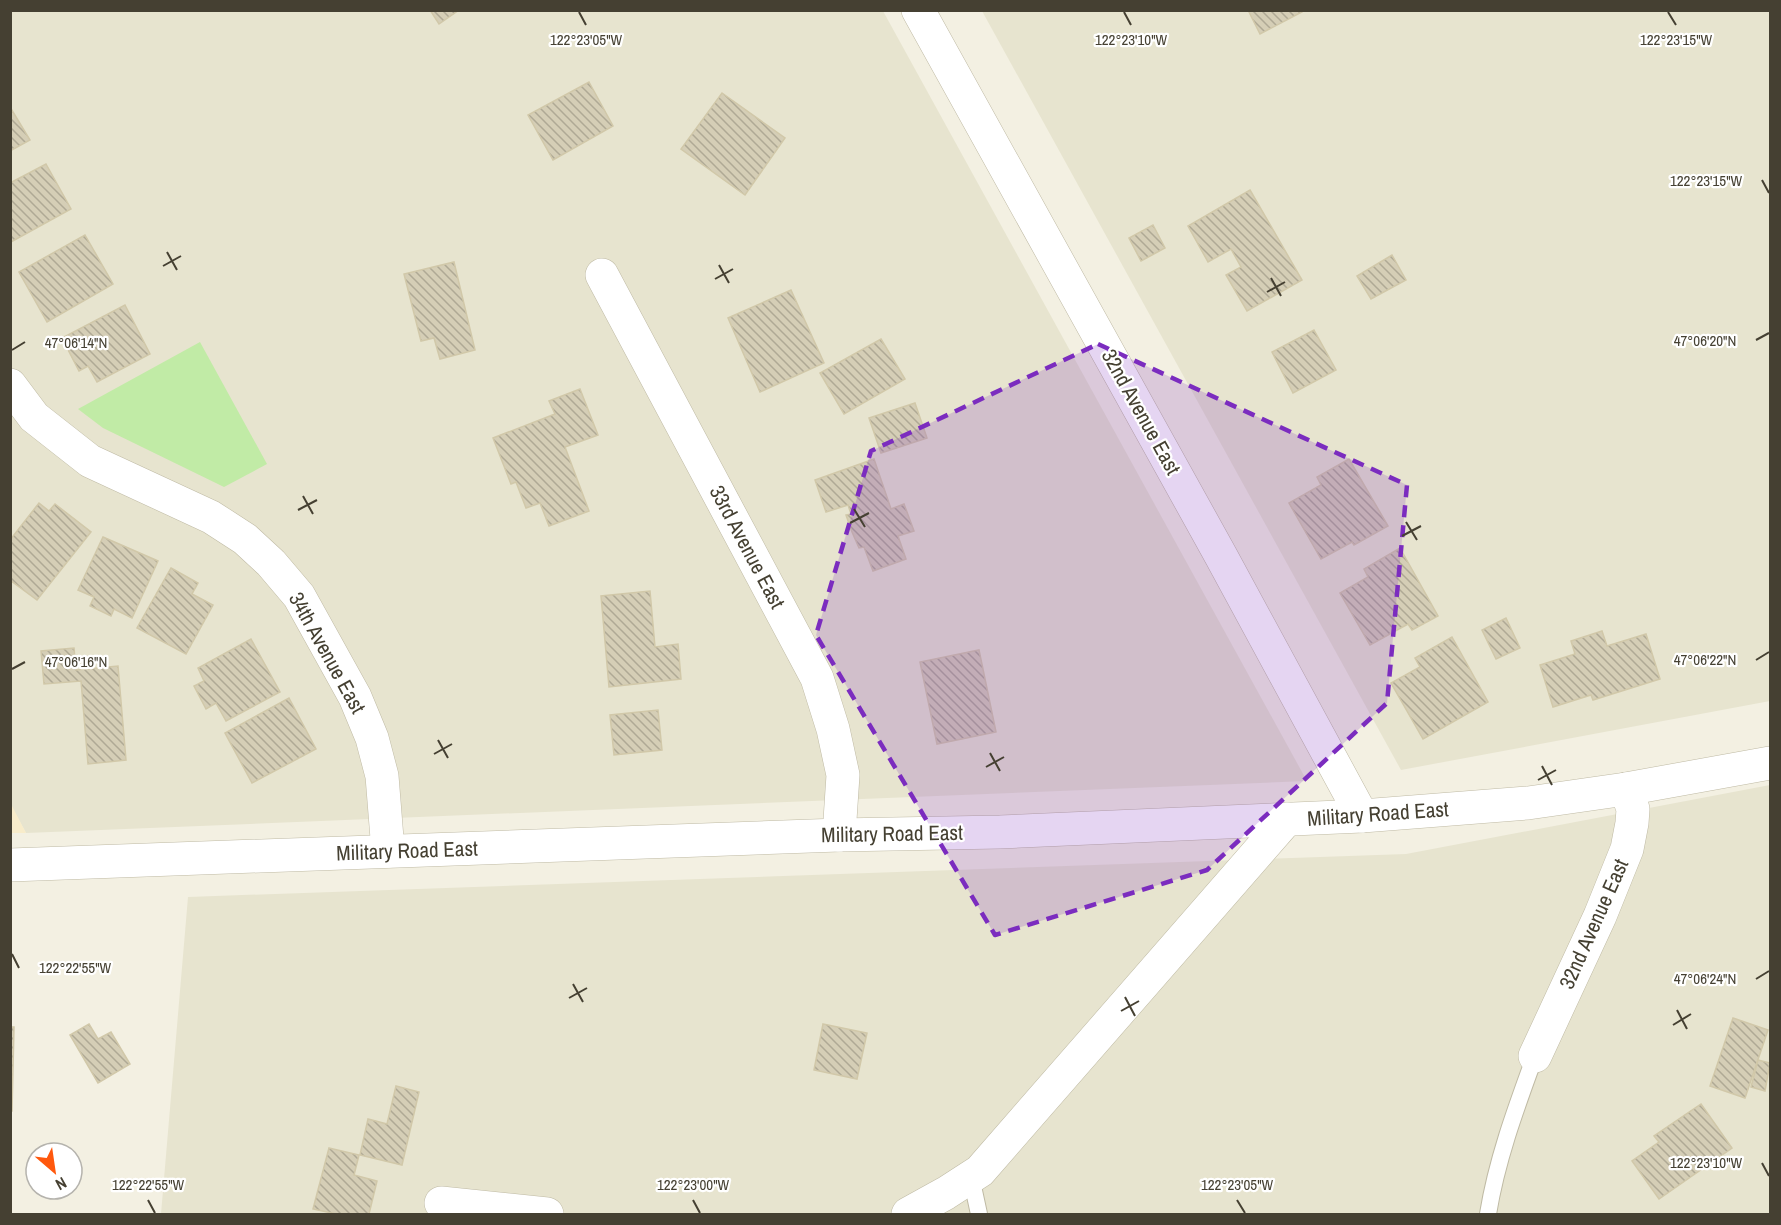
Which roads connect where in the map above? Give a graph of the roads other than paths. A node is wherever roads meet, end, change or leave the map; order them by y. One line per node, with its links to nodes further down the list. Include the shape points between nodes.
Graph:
1 (918, 10): 6 (street, 32nd Avenue East)
2 (602, 274): 8 (street, 33rd Avenue East, via 817,678 843,775)
3 (10, 385): 9 (street, 34th Avenue East, via 34,417 66,444 90,461 211,517 245,539 299,596 355,697 372,738 382,776)
4 (1770, 763): 5 (street, Military Road East)
5 (1626, 789): 6 (street, Military Road East, via 1528,803); 11 (street, 32nd Avenue East, via 1633,809 1627,849)
6 (1362, 816): 7 (street, Military Road East)
7 (1287, 819): 8 (street, Military Road East); 12 (street, via 980,1171)
8 (839, 835): 9 (street, Military Road East)
9 (388, 851): 10 (street, Military Road East)
10 (10, 865)
11 (1535, 1056): 17 (lane, via 1502,1148)
12 (970, 1177): 15 (street); 16 (lane)
13 (441, 1203): 14 (street)
14 (547, 1215)
15 (908, 1215)
16 (979, 1215)
17 (1488, 1215)

